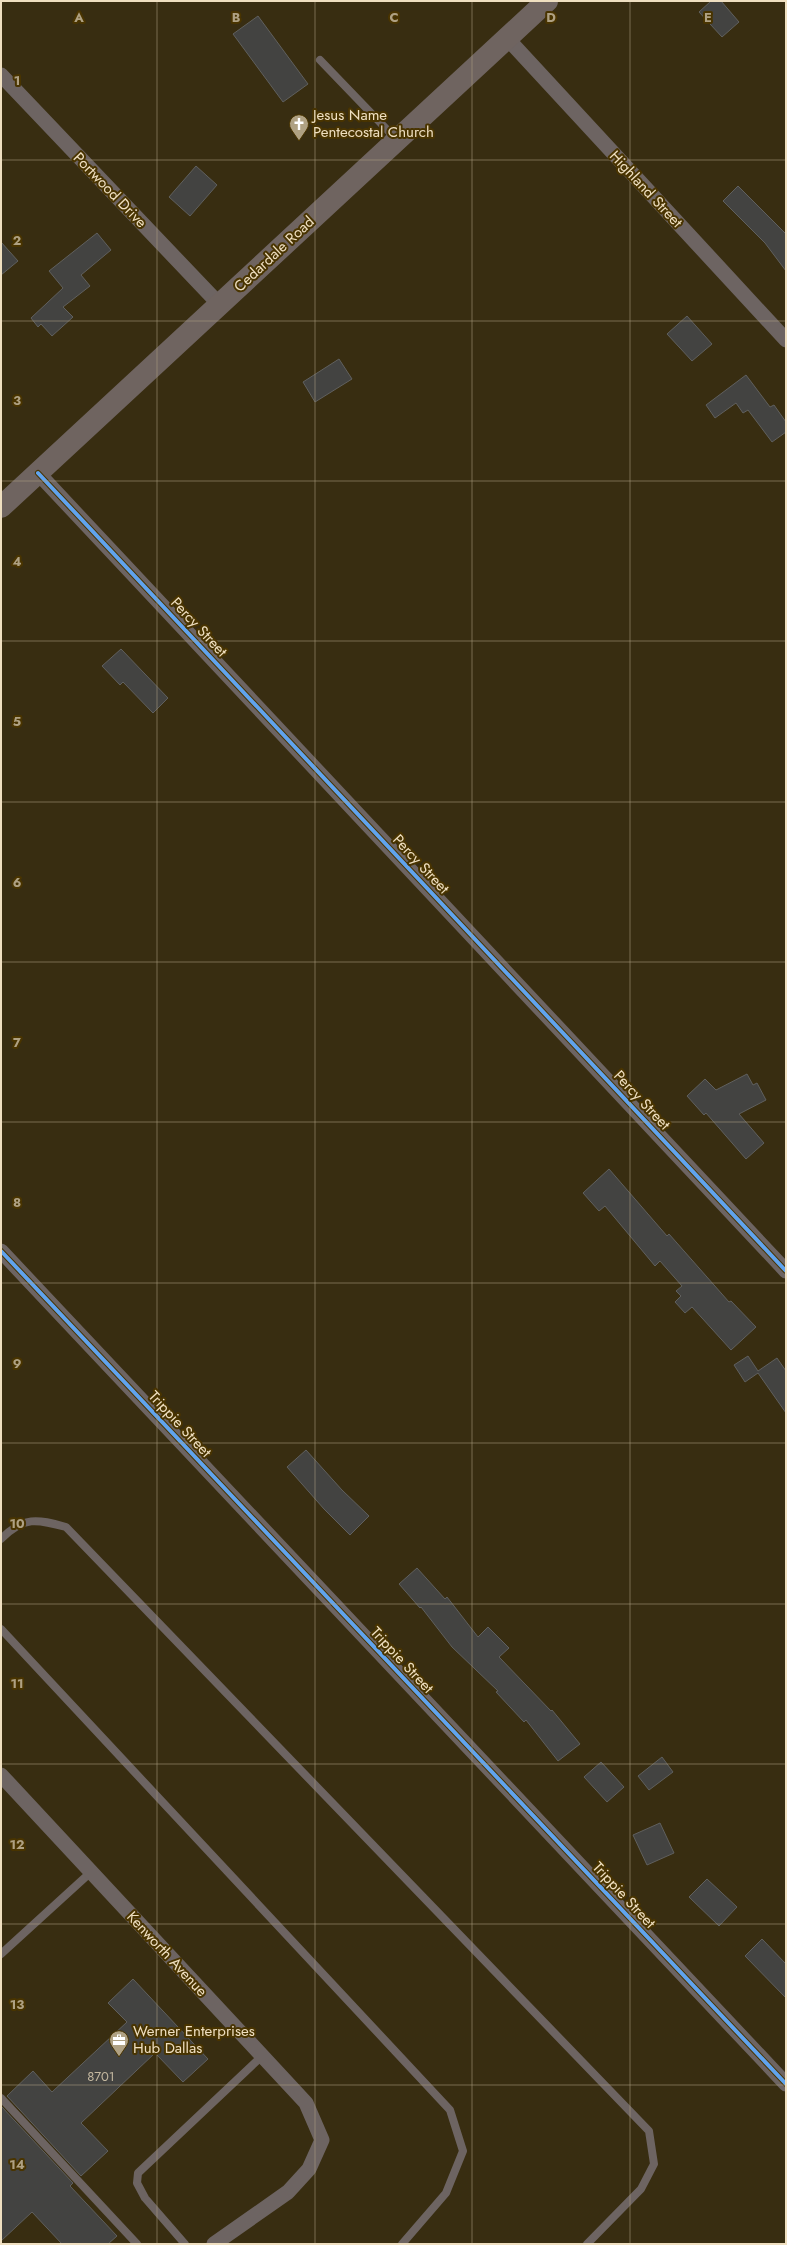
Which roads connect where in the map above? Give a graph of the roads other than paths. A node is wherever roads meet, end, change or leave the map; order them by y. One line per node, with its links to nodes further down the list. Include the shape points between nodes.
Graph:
1 (547, 1): 2 (street, Cedardale Road)
2 (506, 38): 5 (street, Cedardale Road); 7 (street, Highland Street)
3 (320, 60): 5 (lane)
4 (1, 75): 6 (street, Portwood Drive)
5 (397, 139): 6 (street, Cedardale Road)
6 (219, 304): 8 (street, Cedardale Road)
7 (786, 340)
8 (38, 473): 9 (street, Cedardale Road); 11 (street, Percy Street)
9 (1, 507)
10 (1, 1251): 18 (street, Trippie Street)
11 (786, 1271)
12 (1, 1539): 24 (lane, via 12,1528 38,1520 66,1527 649,2131 654,2164 641,2189)
13 (1, 1629): 23 (lane, via 450,2110 463,2151 446,2193)
14 (1, 1775): 15 (street, Kenworth Avenue)
15 (91, 1872): 16 (lane); 17 (street, Kenworth Avenue)
16 (1, 1954)
17 (262, 2056): 21 (lane, via 138,2173 136,2183 145,2198); 22 (street, Kenworth Avenue, via 306,2103 322,2140 309,2169 288,2192)
18 (786, 2084)
19 (1, 2098): 20 (lane)
20 (137, 2244)
21 (185, 2244)
22 (214, 2244)
23 (402, 2244)
24 (587, 2244)

